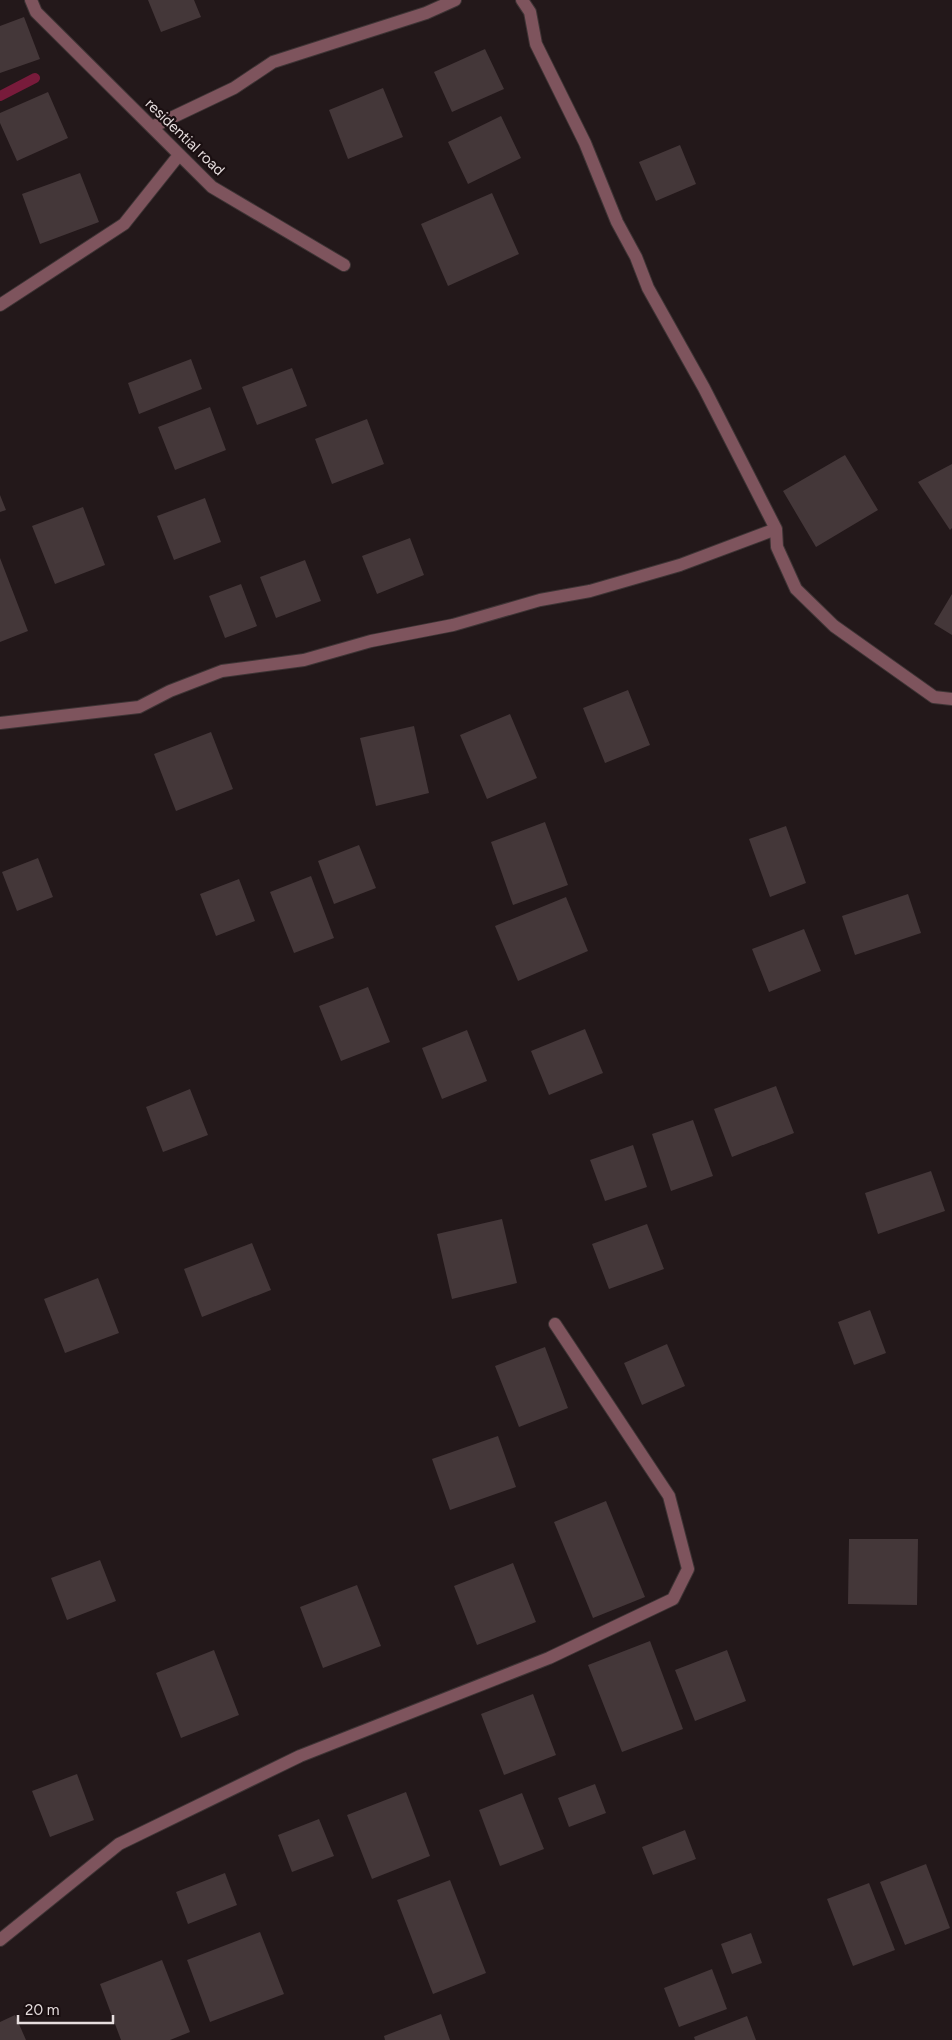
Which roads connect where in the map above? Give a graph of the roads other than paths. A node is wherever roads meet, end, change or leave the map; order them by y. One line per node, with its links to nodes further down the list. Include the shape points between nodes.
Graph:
1 (31, 0): 4 (street, residential road, via 36,12)
2 (455, 0): 4 (street, via 426,13 272,62 234,88)
3 (522, 0): 8 (street, via 530,12 536,44 585,144 648,288 704,388)
4 (152, 127): 5 (street, residential road)
5 (180, 155): 6 (street, residential road, via 212,187); 7 (street, via 124,224)
6 (344, 265)
7 (0, 305)
8 (776, 529): 9 (street, via 777,547 796,588 834,626 934,697); 10 (street, via 680,565 590,591 540,600 452,626 371,641 304,660 222,670 139,707)
9 (952, 700)
10 (0, 723)
11 (555, 1324): 12 (street, via 669,1496 688,1569 673,1599 549,1658 300,1756 119,1844)
12 (0, 1940)

